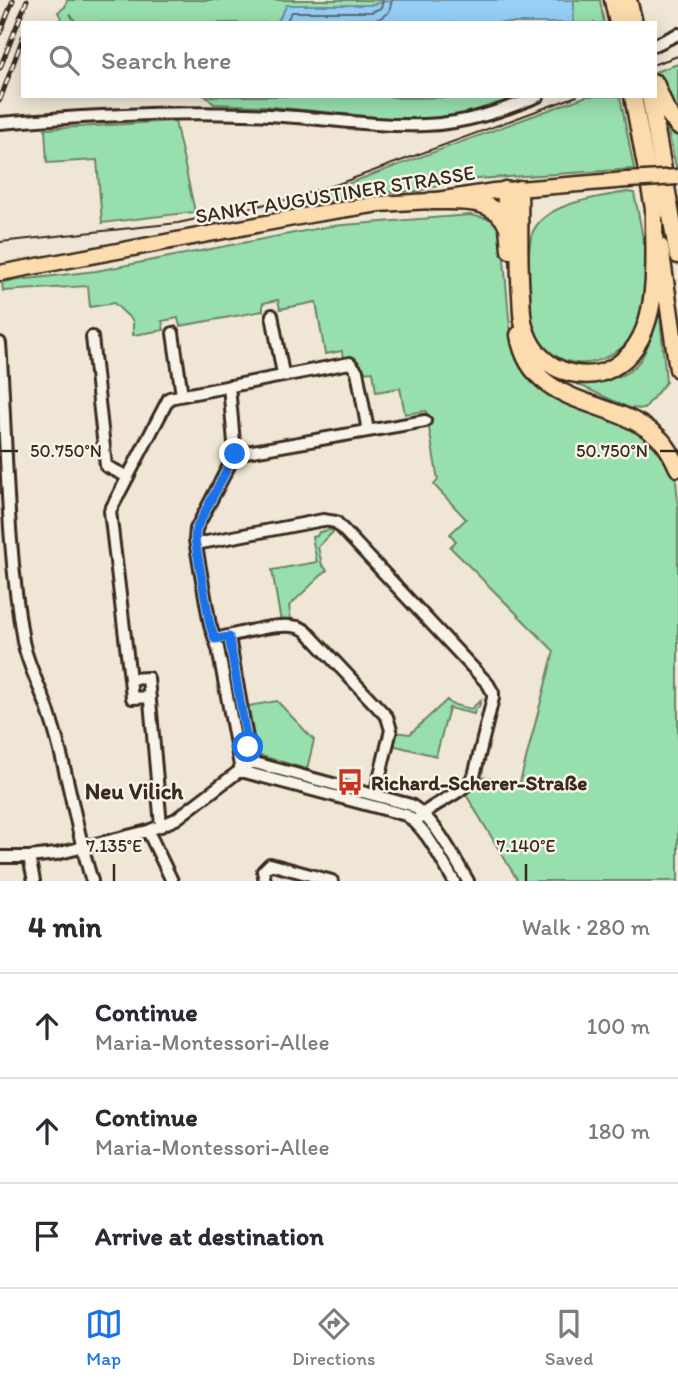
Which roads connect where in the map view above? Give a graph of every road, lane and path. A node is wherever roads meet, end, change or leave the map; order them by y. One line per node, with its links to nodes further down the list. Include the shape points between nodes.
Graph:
1 (612, 0): 3 (highway)
2 (628, 0): 4 (highway)
3 (617, 21)
4 (633, 21)
5 (678, 34): 6 (street)
6 (657, 44)
7 (657, 88): 12 (highway)
8 (533, 98): 11 (street, via 485,116 427,125 222,113)
9 (633, 98): 16 (highway)
10 (649, 98): 18 (highway)
11 (0, 123)
12 (678, 127)
13 (678, 177): 14 (main road, SANKT AUGUSTINER STRASSE, bridge)
14 (512, 189): 15 (main road, SANKT AUGUSTINER STRASSE); 16 (highway, via 525,330 544,360 574,374 608,371 629,356 642,336 652,296); 17 (highway)
15 (431, 201): 17 (highway, via 485,204 497,211); 19 (main road, SANKT AUGUSTINER STRASSE, via 315,214)
16 (654, 206): 24 (highway)
17 (507, 226): 31 (highway, via 520,345 539,378 556,390 648,429 663,441)
18 (678, 255)
19 (0, 273)
20 (272, 315): 25 (street)
21 (173, 332): 27 (street)
22 (92, 337): 32 (street, via 106,466)
23 (0, 343): 45 (street, via 12,561 24,644 50,716)
24 (678, 369)
25 (283, 374): 26 (street); 29 (street, via 351,363 358,371)
26 (229, 386): 27 (street); 30 (street)
27 (182, 395): 32 (street, via 169,398)
28 (425, 421): 29 (street)
29 (368, 431): 30 (street)
30 (235, 454): 33 (street, via 196,529)
31 (678, 468)
32 (128, 477): 36 (street, via 110,511)
33 (196, 544): 35 (street); 41 (street, via 323,520 337,522 488,684 493,698 474,776 468,785)
34 (229, 637): 35 (street); 38 (street); 40 (street, via 284,625 301,626 387,717 391,730)
35 (215, 639): 39 (street)
36 (130, 679): 37 (street, via 148,678); 37 (street, via 132,698)
37 (150, 696): 43 (street)
38 (251, 762): 39 (street); 40 (street)
39 (240, 771): 42 (street, via 397,812); 43 (street)
40 (375, 794): 41 (street)
41 (423, 812): 42 (street); 54 (street)
42 (415, 822): 53 (street)
43 (161, 826): 44 (street)
44 (148, 831): 45 (street); 51 (street)
45 (81, 848): 47 (street); 50 (street)
46 (0, 857): 47 (street)
47 (29, 858): 49 (street)
48 (264, 876): 52 (street, via 270,864)
49 (34, 881)
50 (92, 881)
51 (172, 881)
52 (332, 881)
53 (454, 881)
54 (468, 881)

